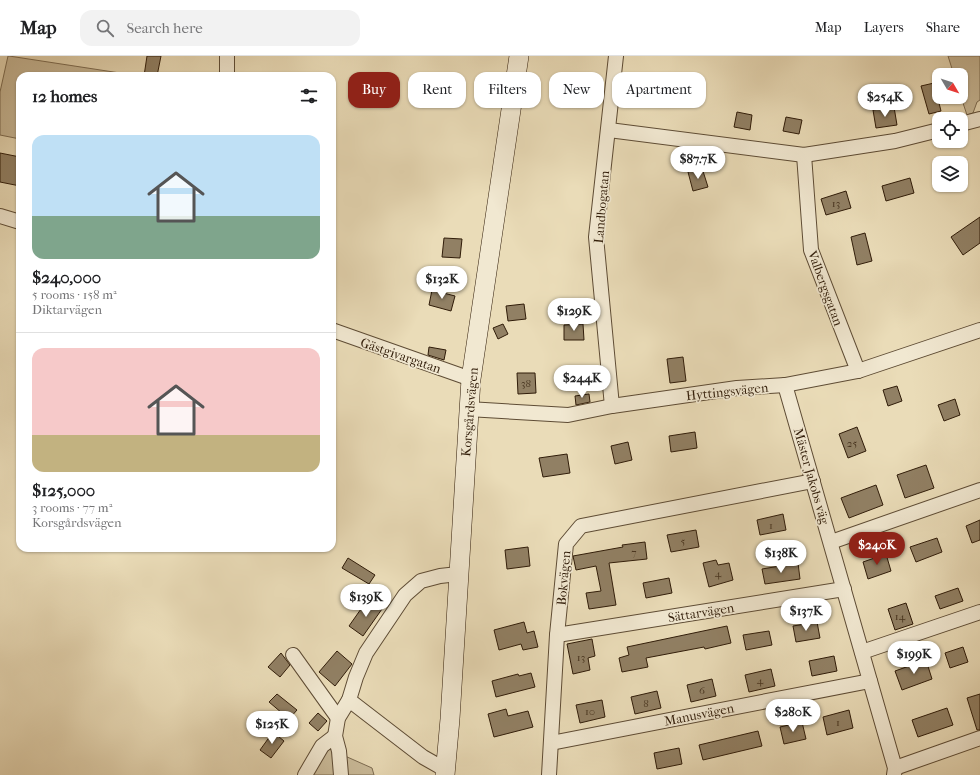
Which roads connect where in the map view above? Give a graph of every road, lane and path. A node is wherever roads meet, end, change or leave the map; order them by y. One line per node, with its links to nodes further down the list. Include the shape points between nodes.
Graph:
1 (227, 56): 4 (street)
2 (519, 56): 15 (street, Korsgårdsvägen)
3 (616, 56): 7 (street, Landbogatan)
4 (227, 72)
5 (980, 119): 6 (street)
6 (968, 122)
7 (609, 130): 9 (street); 17 (street, Landbogatan, via 596,237)
8 (932, 132): 9 (street, via 895,141)
9 (804, 155): 14 (street, Valbergsgatan, via 811,250)
10 (0, 216): 11 (street)
11 (16, 221)
12 (980, 330): 14 (street, Hyttingsvägen)
13 (336, 331): 15 (street, Gästgivargatan)
14 (858, 371): 16 (street, Hyttingsvägen)
15 (471, 379): 18 (street, Korsgårdsvägen)
16 (785, 385): 17 (street, Hyttingsvägen, via 737,388); 19 (street, Mäster Jakobs väg)
17 (612, 406): 18 (street, Hyttingsvägen, via 568,415)
18 (468, 409): 22 (street, Korsgårdsvägen)
19 (813, 481): 21 (street, Mäster Jakobs väg); 25 (street, Bokvägen, via 580,526 566,544)
20 (980, 490): 21 (street)
21 (831, 542): 23 (street, Mäster Jakobs väg)
22 (458, 574): 29 (street, via 421,581 405,595 366,653); 34 (street, Korsgårdsvägen)
23 (844, 590): 25 (street, Sättarvägen); 26 (street, Mäster Jakobs väg)
24 (980, 612): 26 (street)
25 (557, 635): 33 (street, Bokvägen)
26 (862, 652): 28 (street, Mäster Jakobs väg)
27 (293, 655): 30 (street)
28 (870, 680): 33 (street, Manusvägen); 35 (street, Mäster Jakobs väg)
29 (349, 700): 30 (street); 34 (street, Korsgårdsvägen)
30 (338, 718): 31 (street)
31 (335, 736): 36 (street, via 322,746); 37 (street)
32 (980, 738): 35 (street)
33 (551, 742): 38 (street, Bokvägen)
34 (445, 772)
35 (895, 772)
36 (305, 775)
37 (341, 775)
38 (549, 775)

